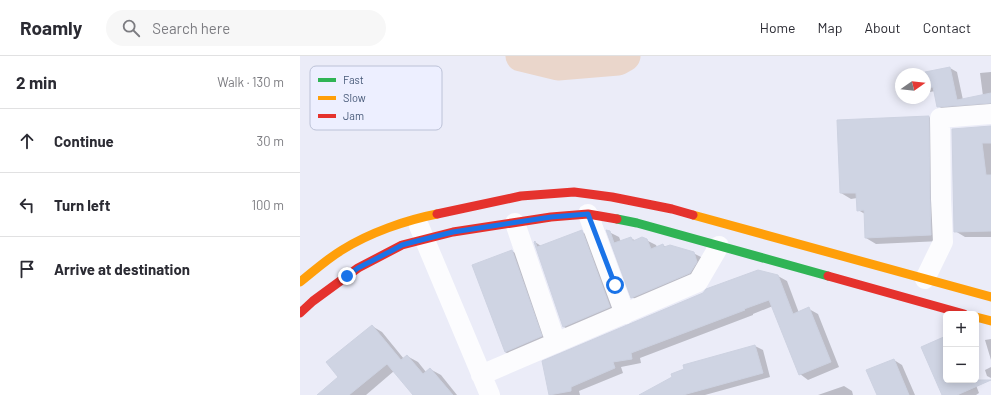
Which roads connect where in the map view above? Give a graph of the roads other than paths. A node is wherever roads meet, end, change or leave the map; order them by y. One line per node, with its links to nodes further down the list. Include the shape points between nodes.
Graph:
1 (991, 114): 7 (street, via 940,118 944,242)
2 (588, 214): 4 (street); 6 (street, via 637,223); 12 (street)
3 (416, 219): 5 (street); 7 (street, via 521,196 574,192 672,209); 8 (street, via 376,232 342,250)
4 (515, 223): 5 (street, via 453,232); 15 (street)
5 (424, 240): 11 (street, via 402,245 358,268 312,301); 16 (street)
6 (719, 246): 10 (street); 12 (street, via 698,282)
7 (925, 279): 9 (street)
8 (300, 282)
9 (991, 297)
10 (953, 311)
11 (300, 313)
12 (625, 314): 15 (street)
13 (979, 318): 14 (street)
14 (991, 321)
15 (556, 343): 16 (street)
16 (481, 375): 17 (street)
17 (490, 395)

